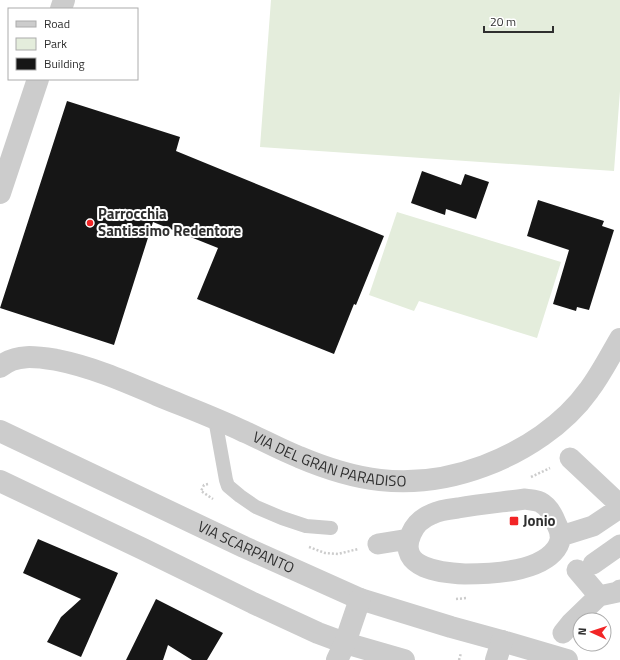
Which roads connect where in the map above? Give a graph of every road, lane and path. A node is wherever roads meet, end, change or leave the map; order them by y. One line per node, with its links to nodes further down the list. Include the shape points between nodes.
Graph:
1 (38, 80): 2 (street)
2 (0, 193)
3 (620, 339): 5 (street, VIA DEL GRAN PARADISO, via 588,392 553,427 502,459 476,469 438,478 380,480 333,470)
4 (0, 367): 5 (street, VIA DEL GRAN PARADISO, via 5,362 22,357 79,365)
5 (215, 419): 11 (lane, via 228,486 256,507 282,518 306,526)
6 (0, 431): 18 (street, VIA SCARPANTO)
7 (570, 458): 8 (path); 10 (street)
8 (526, 480)
9 (0, 481): 21 (street, via 318,633)
10 (620, 506): 12 (street, via 593,526)
11 (331, 528)
12 (561, 536): 13 (street, via 547,507 540,502 525,499 433,513 418,522); 13 (street, via 554,552 534,564 509,572 472,574 439,572 420,565 409,554)
13 (409, 539): 14 (street)
14 (378, 544)
15 (620, 545): 17 (street, via 585,567)
16 (620, 590): 17 (street)
17 (599, 596): 19 (street)
18 (360, 599): 20 (street, VIA SCARPANTO, via 451,627); 21 (street)
19 (563, 633)
20 (499, 650): 23 (street, VIA SCARPANTO)
21 (341, 651): 22 (street)
22 (404, 660)
23 (566, 660)

